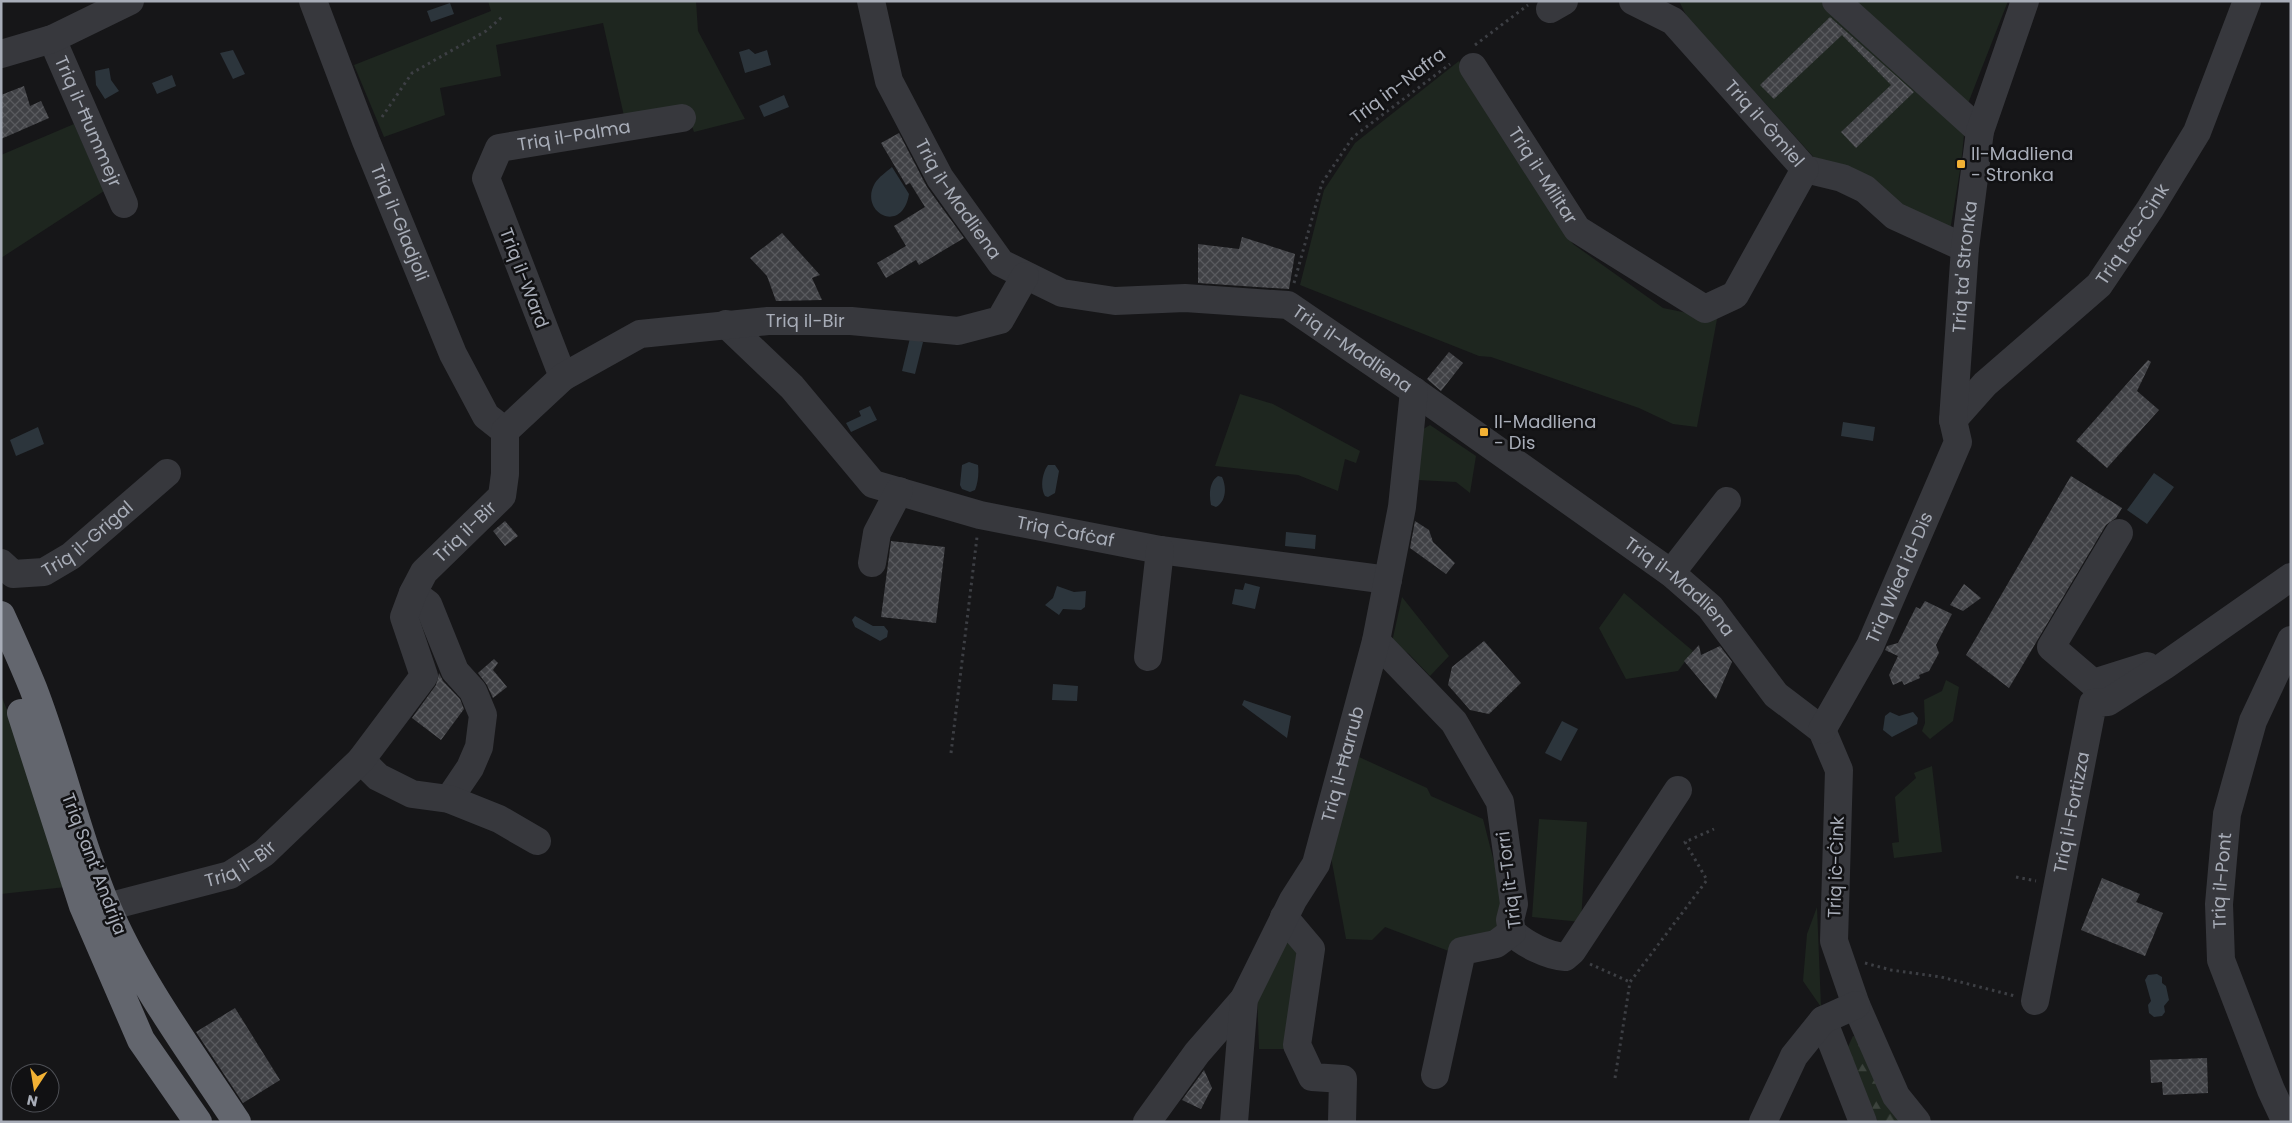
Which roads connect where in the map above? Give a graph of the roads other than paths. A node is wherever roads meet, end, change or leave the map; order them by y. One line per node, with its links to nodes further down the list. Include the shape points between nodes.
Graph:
1 (313, 1): 24 (street, Triq il-Gladjoli, via 453,354 486,416)
2 (871, 1): 17 (street, Triq il-Madliena, via 888,81 940,178 1001,263)
3 (1633, 1): 13 (street, Triq il-Ġmiel, via 1673,21)
4 (1836, 1): 12 (street)
5 (2025, 1): 12 (street, Triq ta' Stronka)
6 (2247, 1): 23 (street, Triq taċ-Ċink, via 2197,132 2099,285 1985,384)
7 (126, 2): 8 (street)
8 (52, 39): 9 (street); 15 (street, Triq il-Ħummejr)
9 (1, 54)
10 (1466, 59): 13 (street, Triq il-Militar, via 1577,229 1705,310 1735,295)
11 (682, 118): 14 (street, Triq il-Palma, via 499,148)
12 (1980, 131): 16 (street, Triq ta' Stronka)
13 (1805, 170): 16 (street, Triq il-Ġmiel, via 1842,178 1865,189 1895,216)
14 (486, 178): 20 (street, Triq il-Ward)
15 (124, 204)
16 (1965, 248): 23 (street, Triq ta' Stronka)
17 (1025, 276): 18 (street, Triq il-Bir, via 1000,320 958,331 850,321); 22 (street, Triq il-Madliena, via 1062,293 1115,301 1185,298 1288,305)
18 (768, 321): 19 (street, Triq il-Bir); 21 (street, Triq Ċafċaf)
19 (726, 324): 20 (street, Triq il-Bir, via 640,334); 21 (street, Triq Ċafċaf)
20 (563, 378): 24 (street, Triq il-Bir)
21 (792, 387): 26 (street, Triq Ċafċaf, via 873,484)
22 (1414, 391): 32 (street, Triq il-Madliena); 34 (street, Triq il-Ħarrub, via 1402,507)
23 (1953, 420): 42 (street, Triq Wied id-Dis, via 1958,442 1870,646)
24 (505, 432): 35 (street, Triq il-Bir, via 502,496 424,572)
25 (167, 473): 30 (street, Triq il-Grigal, via 71,556 44,572 12,574)
26 (899, 491): 29 (street, Triq Ċafċaf, via 980,515); 31 (street, via 877,533)
27 (1727, 501): 32 (street)
28 (2119, 533): 41 (street, Triq il-Fortizza, via 2051,647 2093,683 2147,666)
29 (1160, 550): 34 (street, Triq Ċafċaf); 39 (street)
30 (1, 563)
31 (872, 563)
32 (1671, 573): 42 (street, Triq il-Madliena, via 1710,607 1776,695)
33 (2291, 577): 41 (street, Triq il-Fortizza)
34 (1388, 580): 37 (street, Triq il-Ħarrub)
35 (413, 594): 43 (street, Triq il-Bir, via 404,617 424,676); 45 (street, via 428,604 455,671 473,691 483,715 476,754)
36 (1, 615): 47 (highway, Triq Sant' Andrija, via 33,689)
37 (1376, 640): 48 (street, Triq il-Ħarrub, via 1316,864); 49 (street, Triq it-Torri, via 1454,722 1500,802 1514,904 1510,920)
38 (2291, 640): 63 (street, Triq il-Pont, via 2254,721 2227,814 2219,904 2221,960)
39 (1148, 657)
40 (1, 660): 55 (highway, Triq Sant' Andrija, via 16,696 83,906 141,1040)
41 (2164, 666): 51 (street, Triq il-Fortizza, via 2108,702 2093,703)
42 (1822, 730): 52 (street, Triq iċ-Ċink, via 1839,770 1834,941)
43 (361, 760): 45 (street, via 378,777 412,794); 47 (street, Triq il-Bir, via 264,853 230,875)
44 (1678, 790): 49 (street, Triq it-Torri, via 1565,957 1555,956)
45 (449, 799): 46 (street, via 499,819)
46 (537, 840)
47 (107, 907): 56 (highway, Triq Sant' Andrija, via 129,953)
48 (1284, 917): 50 (street, Triq il-Ħarrub); 59 (street, via 1311,949 1297,1045 1312,1077 1342,1079)
49 (1512, 932): 54 (street, via 1496,944 1462,951)
50 (1244, 999): 57 (street, via 1196,1053); 58 (street, Triq il-Ħarrub)
51 (2035, 1001)
52 (1856, 1004): 53 (street); 62 (street, via 1896,1096)
53 (1823, 1020): 60 (street, via 1794,1056); 61 (street)
54 (1435, 1075)
55 (198, 1122)
56 (236, 1122)
57 (1148, 1122)
58 (1234, 1122)
59 (1342, 1122)
60 (1763, 1122)
61 (1863, 1122)
62 (1918, 1122)
63 (2286, 1122)

